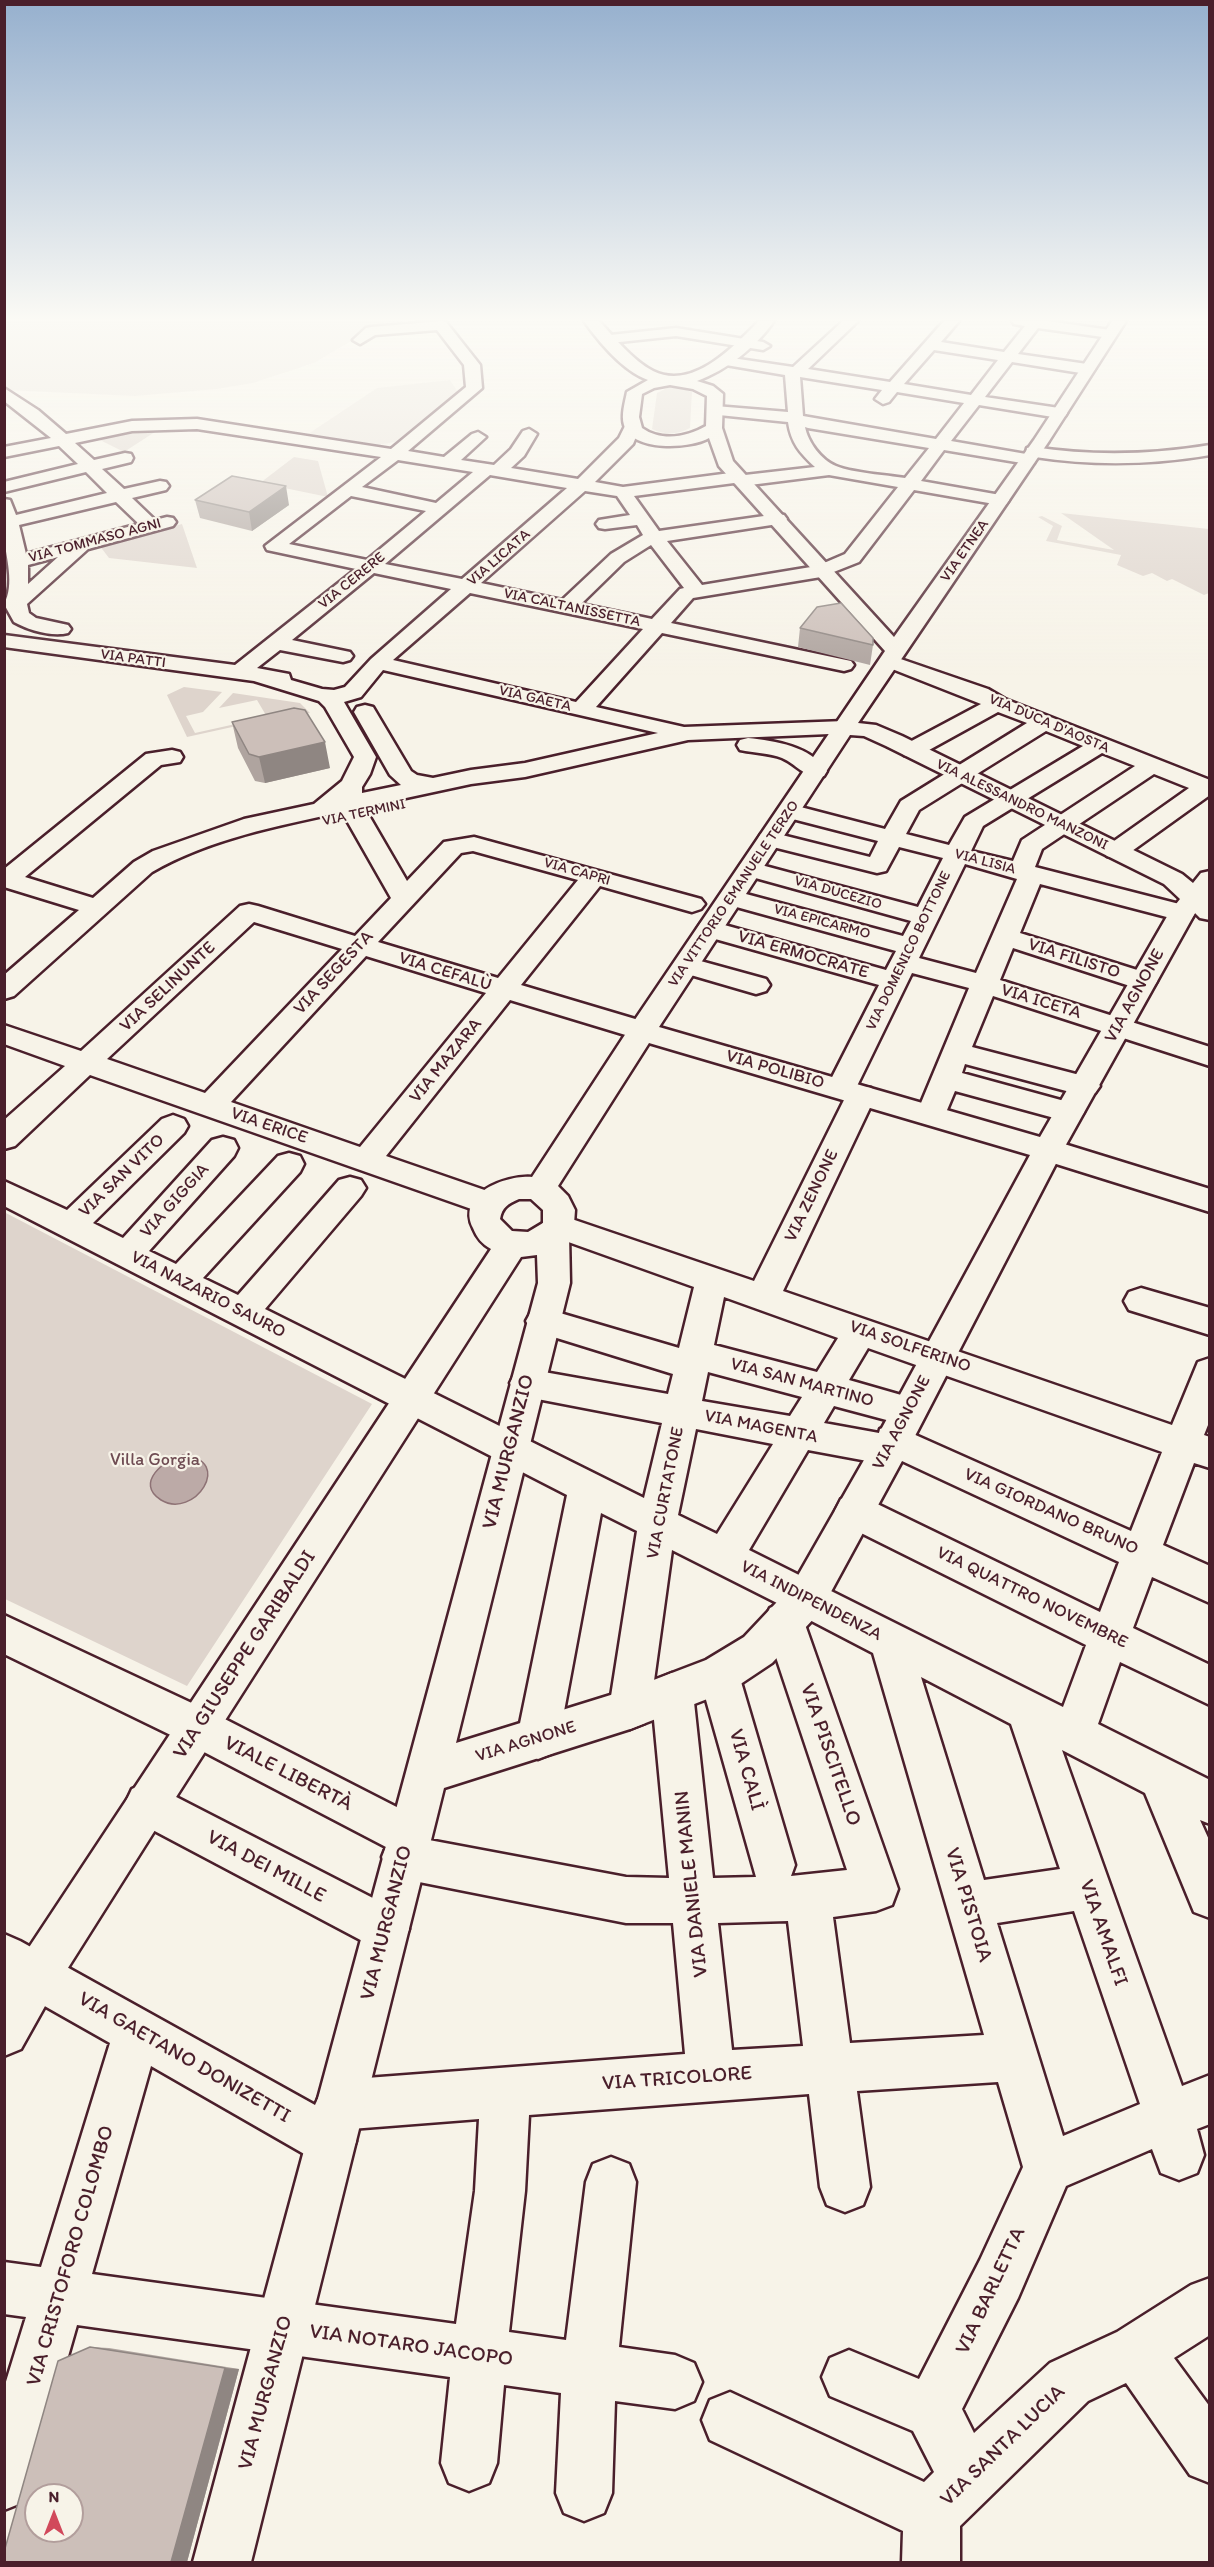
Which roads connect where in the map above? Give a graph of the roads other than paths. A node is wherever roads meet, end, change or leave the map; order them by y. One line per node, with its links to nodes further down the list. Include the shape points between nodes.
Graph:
1 (54, 441): 17 (street)
2 (64, 441): 23 (street)
3 (308, 441): 18 (street)
4 (411, 441): 18 (street)
5 (474, 441): 22 (street)
6 (525, 441): 24 (street, VIA CERERE, via 518,452)
7 (626, 441): 16 (street)
8 (666, 441): 16 (street); 21 (street, via 703,447)
9 (718, 441): 21 (street)
10 (800, 441): 25 (street)
11 (916, 441): 14 (street)
12 (943, 441): 14 (street)
13 (1041, 441): 19 (street, VIA ETNEA)
14 (940, 445): 19 (street); 27 (street)
15 (1209, 450): 19 (street, via 1115,458)
16 (618, 451): 28 (street, VIA LICATA)
17 (4, 452)
18 (395, 454): 22 (street); 34 (street)
19 (1031, 456): 36 (street, VIA ETNEA)
20 (125, 458): 23 (street)
21 (725, 462): 26 (street)
22 (448, 463): 24 (street)
23 (90, 466): 30 (street); 35 (street)
24 (492, 470): 28 (street); 31 (street, VIA CERERE)
25 (829, 470): 26 (street); 27 (street)
26 (740, 479): 33 (street); 42 (street)
27 (910, 484): 36 (street); 50 (street, via 852,558)
28 (582, 485): 33 (street); 38 (street, VIA LICATA)
29 (160, 486): 35 (street)
30 (4, 487)
31 (465, 488): 32 (street); 39 (street, VIA CERERE)
32 (489, 492)
33 (623, 492): 41 (street)
34 (344, 494): 39 (street); 49 (street, VIA CALTANISSETTA, via 274,546)
35 (120, 495): 40 (street); 45 (street)
36 (1000, 500): 57 (street, VIA ETNEA)
37 (535, 501): 38 (street)
38 (558, 505): 51 (street, VIA LICATA)
39 (440, 508): 49 (street, VIA CERERE)
40 (6, 515): 48 (street)
41 (642, 519): 44 (street); 46 (street)
42 (778, 519): 46 (street); 50 (street)
43 (172, 521): 45 (street, VIA TOMMASO AGNI)
44 (604, 524)
45 (151, 526): 47 (street, VIA TOMMASO AGNI)
46 (654, 537): 52 (street); 54 (street, via 598,574)
47 (83, 544): 48 (street, VIA TOMMASO AGNI); 53 (street)
48 (18, 562): 53 (street)
49 (371, 566): 51 (street, VIA CALTANISSETTA); 59 (street, VIA CERERE)
50 (821, 571): 52 (street); 56 (street)
51 (466, 586): 54 (street, VIA CALTANISSETTA); 62 (street, VIA LICATA)
52 (696, 590): 55 (street, VIA GAETA, via 687,593)
53 (14, 603): 60 (street, via 18,620 66,630 74,637)
54 (567, 607): 55 (street, VIA CALTANISSETTA)
55 (658, 626): 63 (street, VIA CALTANISSETTA); 68 (street, VIA GAETA)
56 (875, 630): 57 (street); 61 (street)
57 (909, 630): 61 (street, VIA VITTORIO EMANUELE TERZO)
58 (4, 641): 60 (street, VIA PATTI)
59 (277, 643): 64 (street, VIA CERERE); 65 (street)
60 (63, 649): 64 (street, VIA PATTI)
61 (892, 656): 66 (street, VIA DUCA D'AOSTA); 67 (street, VIA VITTORIO EMANUELE TERZO)
62 (378, 663): 65 (street, VIA LICATA); 68 (street, VIA GAETA)
63 (844, 665)
64 (238, 673): 65 (street, VIA PATTI)
65 (338, 681): 78 (street, via 334,703); 83 (street, via 357,698)
66 (997, 704): 70 (street, VIA DUCA D'AOSTA); 76 (street)
67 (859, 706): 71 (street, VIA VITTORIO EMANUELE TERZO); 72 (street)
68 (581, 710): 69 (street)
69 (604, 715): 73 (street); 74 (street)
70 (1043, 723): 75 (street, VIA DUCA D'AOSTA); 81 (street)
71 (844, 728): 72 (street, VIA TERMINI); 76 (street, VIA ALESSANDRO MANZONI, via 868,730); 80 (street, VIA VITTORIO EMANUELE TERZO)
72 (792, 730): 73 (street, VIA TERMINI)
73 (688, 733): 74 (street, VIA TERMINI)
74 (629, 745): 80 (street, VIA TERMINI, via 678,742 761,746 787,751); 83 (street, VIA TERMINI, via 525,770 484,787)
75 (1100, 745): 79 (street, VIA DUCA D'AOSTA); 84 (street, VIA DOMENICO BOTTONE)
76 (912, 750): 81 (street, VIA ALESSANDRO MANZONI)
77 (172, 757): 97 (street, via 154,759)
78 (365, 757): 83 (street, via 372,775); 85 (street)
79 (1152, 766): 82 (street, VIA DUCA D'AOSTA); 87 (street)
80 (816, 771): 86 (street, VIA VITTORIO EMANUELE TERZO)
81 (960, 774): 84 (street, VIA ALESSANDRO MANZONI); 88 (street, via 909,806)
82 (1207, 788): 92 (street)
83 (399, 791): 85 (street, VIA TERMINI)
84 (1012, 799): 87 (street, VIA ALESSANDRO MANZONI); 93 (street, VIA DOMENICO BOTTONE, via 973,822)
85 (352, 802): 90 (street, VIA TERMINI, via 252,824); 90 (street, VIA TERMINI, via 260,835); 98 (street)
86 (789, 812): 88 (street, VIA LISIA, via 860,819); 89 (street, VIA VITTORIO EMANUELE TERZO)
87 (1063, 824): 92 (street, VIA ALESSANDRO MANZONI); 95 (street, via 1031,845)
88 (892, 838): 89 (street, via 877,866); 93 (street, VIA LISIA)
89 (770, 839): 94 (street, VIA VITTORIO EMANUELE TERZO)
90 (200, 842): 102 (street, VIA TERMINI, via 143,867)
91 (462, 844): 96 (street, VIA CAPRI); 98 (street, VIA SEGESTA, via 453,847)
92 (1116, 851): 100 (street, VIA ALESSANDRO MANZONI, via 1173,879)
93 (957, 855): 95 (street, VIA LISIA); 104 (street, VIA DOMENICO BOTTONE)
94 (750, 869): 99 (street, VIA VITTORIO EMANUELE TERZO); 104 (street, VIA DUCEZIO)
95 (1026, 873): 100 (street, VIA LISIA); 107 (street)
96 (594, 877): 101 (street, VIA CAPRI); 115 (street, VIA MAZARA)
97 (5, 880): 102 (street)
98 (404, 898): 108 (street, VIA SEGESTA)
99 (731, 898): 106 (street, VIA VITTORIO EMANUELE TERZO); 109 (street, VIA EPICARMO)
100 (1199, 900): 105 (street, VIA LISIA); 111 (street, VIA AGNONE)
101 (692, 904)
102 (98, 908): 114 (street, VIA TERMINI)
103 (249, 912): 108 (street, VIA CEFALÙ); 121 (street, VIA SELINUNTE)
104 (927, 917): 109 (street, VIA DOMENICO BOTTONE)
105 (1209, 922)
106 (710, 929): 109 (street, VIA ERMOCRATE); 110 (street, VIA VITTORIO EMANUELE TERZO)
107 (1005, 937): 111 (street, VIA FILISTO); 112 (street)
108 (360, 945): 115 (street, VIA CEFALÙ); 124 (street, VIA SEGESTA)
109 (904, 964): 112 (street, VIA ICETA); 123 (street, VIA DOMENICO BOTTONE)
110 (686, 965): 113 (street); 117 (street, VIA VITTORIO EMANUELE TERZO)
111 (1143, 981): 116 (street, VIA AGNONE)
112 (985, 984): 116 (street, VIA ICETA); 119 (street)
113 (756, 985)
114 (4, 990)
115 (503, 990): 117 (street, VIA CEFALÙ); 131 (street, VIA MAZARA)
116 (1119, 1026): 120 (street, VIA ICETA); 122 (street, VIA AGNONE)
117 (642, 1031): 123 (street, VIA POLIBIO); 134 (street, VIA VITTORIO EMANUELE TERZO)
118 (4, 1034): 121 (street, VIA ERICE)
119 (955, 1054): 122 (street); 125 (street); 126 (street)
120 (1209, 1057)
121 (86, 1063): 124 (street, VIA ERICE); 128 (street, VIA SELINUNTE)
122 (1085, 1086): 126 (street, VIA AGNONE)
123 (851, 1092): 125 (street, VIA POLIBIO); 144 (street, VIA ZENONE)
124 (210, 1106): 131 (street, VIA ERICE)
125 (919, 1112): 130 (street, VIA POLIBIO)
126 (1070, 1112): 130 (street, VIA AGNONE)
127 (173, 1126): 138 (street, VIA SAN VITO)
128 (4, 1138)
129 (223, 1148): 141 (street, VIA GIGGIA)
130 (1048, 1150): 136 (street, VIA POLIBIO); 150 (street, VIA AGNONE)
131 (366, 1160): 137 (street, VIA ERICE)
132 (289, 1164): 143 (street)
133 (350, 1188): 146 (street)
134 (540, 1190): 137 (street, via 505,1191); 139 (street, via 558,1205 561,1216)
135 (4, 1192): 138 (street, VIA NAZARIO SAURO)
136 (1209, 1201)
137 (488, 1203): 140 (street, via 484,1224 490,1233)
138 (70, 1226): 141 (street, VIA NAZARIO SAURO)
139 (555, 1229): 140 (street, via 531,1244); 142 (street, VIA SOLFERINO); 147 (street, VIA MURGANZIO, via 554,1283)
140 (512, 1244): 155 (street, VIA GIUSEPPE GARIBALDI)
141 (127, 1254): 143 (street, VIA NAZARIO SAURO)
142 (712, 1279): 144 (street, VIA SOLFERINO); 151 (street, VIA CURTATONE)
143 (180, 1281): 146 (street, VIA NAZARIO SAURO)
144 (763, 1297): 149 (street, VIA SOLFERINO)
145 (1141, 1301): 148 (street)
146 (243, 1312): 155 (street, VIA NAZARIO SAURO)
147 (543, 1321): 151 (street, VIA SAN MARTINO); 153 (street, VIA MURGANZIO)
148 (1209, 1322)
149 (861, 1330): 150 (street, VIA SOLFERINO); 154 (street)
150 (937, 1356): 158 (street, VIA AGNONE); 160 (street, VIA SOLFERINO)
151 (694, 1360): 154 (street, VIA SAN MARTINO); 156 (street, VIA CURTATONE)
152 (1209, 1372): 160 (street)
153 (527, 1383): 156 (street, VIA MAGENTA); 159 (street, VIA MURGANZIO)
154 (824, 1389): 157 (street); 158 (street, VIA SAN MARTINO)
155 (412, 1398): 159 (street, VIA INDIPENDENZA); 176 (street, VIA GIUSEPPE GARIBALDI)
156 (682, 1412): 157 (street, VIA MAGENTA); 163 (street, VIA CURTATONE)
157 (798, 1434): 158 (street, VIA MAGENTA); 165 (street)
158 (897, 1434): 162 (street, VIA AGNONE); 164 (street, VIA GIORDANO BRUNO)
159 (510, 1447): 161 (street, VIA INDIPENDENZA); 179 (street, VIA MURGANZIO)
160 (1197, 1448): 164 (street)
161 (588, 1487): 163 (street, VIA INDIPENDENZA); 178 (street)
162 (854, 1511): 167 (street, VIA AGNONE); 169 (street, VIA QUATTRO NOVEMBRE)
163 (657, 1523): 165 (street, VIA INDIPENDENZA); 174 (street, VIA CURTATONE)
164 (1142, 1553): 166 (street, VIA GIORDANO BRUNO); 169 (street)
165 (724, 1557): 167 (street, VIA INDIPENDENZA)
166 (1209, 1585)
167 (795, 1610): 170 (street, VIA INDIPENDENZA); 171 (street, VIA AGNONE, via 758,1650); 186 (street, VIA PISCITELLO)
168 (4, 1634): 176 (street, VIALE LIBERTÀ)
169 (1110, 1637): 172 (street, VIA QUATTRO NOVEMBRE); 177 (street)
170 (890, 1642): 175 (street, VIA INDIPENDENZA); 190 (street, VIA PISTOIA)
171 (719, 1675): 173 (street, VIA AGNONE); 184 (street, VIA CALÌ)
172 (1209, 1686)
173 (672, 1693): 174 (street, VIA AGNONE); 189 (street, VIA DANIELE MANIN)
174 (630, 1709): 178 (street, VIA AGNONE)
175 (1027, 1711): 177 (street, VIA INDIPENDENZA); 185 (street, VIA AMALFI)
176 (198, 1727): 182 (street, VIA GIUSEPPE GARIBALDI); 183 (street, VIALE LIBERTÀ)
177 (1073, 1734): 180 (street, VIA INDIPENDENZA)
178 (538, 1738): 179 (street, VIA AGNONE)
179 (426, 1773): 183 (street, VIA MURGANZIO)
180 (1160, 1778): 181 (street, VIA INDIPENDENZA); 187 (street)
181 (1209, 1803)
182 (147, 1804): 191 (street, VIA DEI MILLE); 192 (street, VIA GIUSEPPE GARIBALDI)
183 (407, 1846): 189 (street, VIALE LIBERTÀ, via 626,1900); 191 (street, VIA MURGANZIO)
184 (773, 1864)
185 (1087, 1887): 190 (street); 200 (street, VIA AMALFI)
186 (876, 1889): 188 (street, VIALE LIBERTÀ)
187 (1209, 1896)
188 (808, 1898): 189 (street, VIALE LIBERTÀ); 196 (street)
189 (694, 1901): 197 (street, VIA DANIELE MANIN)
190 (968, 1905): 195 (street, VIA PISTOIA)
191 (386, 1929): 199 (street, VIA MURGANZIO)
192 (21, 1965): 193 (street, VIA GAETANO DONIZETTI); 194 (street, VIA GIUSEPPE GARIBALDI)
193 (137, 2031): 199 (street, VIA GAETANO DONIZETTI); 205 (street, VIA CRISTOFORO COLOMBO)
194 (4, 2032)
195 (1014, 2057): 196 (street, VIA TRICOLORE); 201 (street, VIA PISTOIA)
196 (831, 2068): 197 (street, VIA TRICOLORE); 203 (street)
197 (711, 2076): 198 (street, VIA TRICOLORE)
198 (505, 2093): 199 (street, VIA TRICOLORE); 209 (street, via 500,2191)
199 (336, 2123): 207 (street, VIA MURGANZIO)
200 (1186, 2124): 201 (street)
201 (1048, 2168): 213 (street, VIA BARLETTA, via 999,2279)
202 (610, 2182): 210 (street)
203 (844, 2187)
204 (4, 2288): 205 (street, VIA NOTARO JACOPO)
205 (59, 2295): 207 (street, VIA NOTARO JACOPO); 217 (street, VIA CRISTOFORO COLOMBO)
206 (1209, 2304): 208 (street, VIA SANTA LUCIA)
207 (283, 2328): 209 (street, VIA NOTARO JACOPO); 220 (street, VIA MURGANZIO)
208 (1136, 2351): 215 (street); 219 (street, VIA SANTA LUCIA, via 1069,2382)
209 (479, 2356): 210 (street, VIA NOTARO JACOPO); 216 (street)
210 (589, 2372): 212 (street, VIA NOTARO JACOPO); 218 (street)
211 (849, 2377): 213 (street)
212 (675, 2382)
213 (932, 2412): 219 (street, via 941,2426)
214 (730, 2420): 219 (street)
215 (1209, 2454)
216 (469, 2463)
217 (4, 2482)
218 (584, 2493)
219 (943, 2519)
220 (222, 2562)

